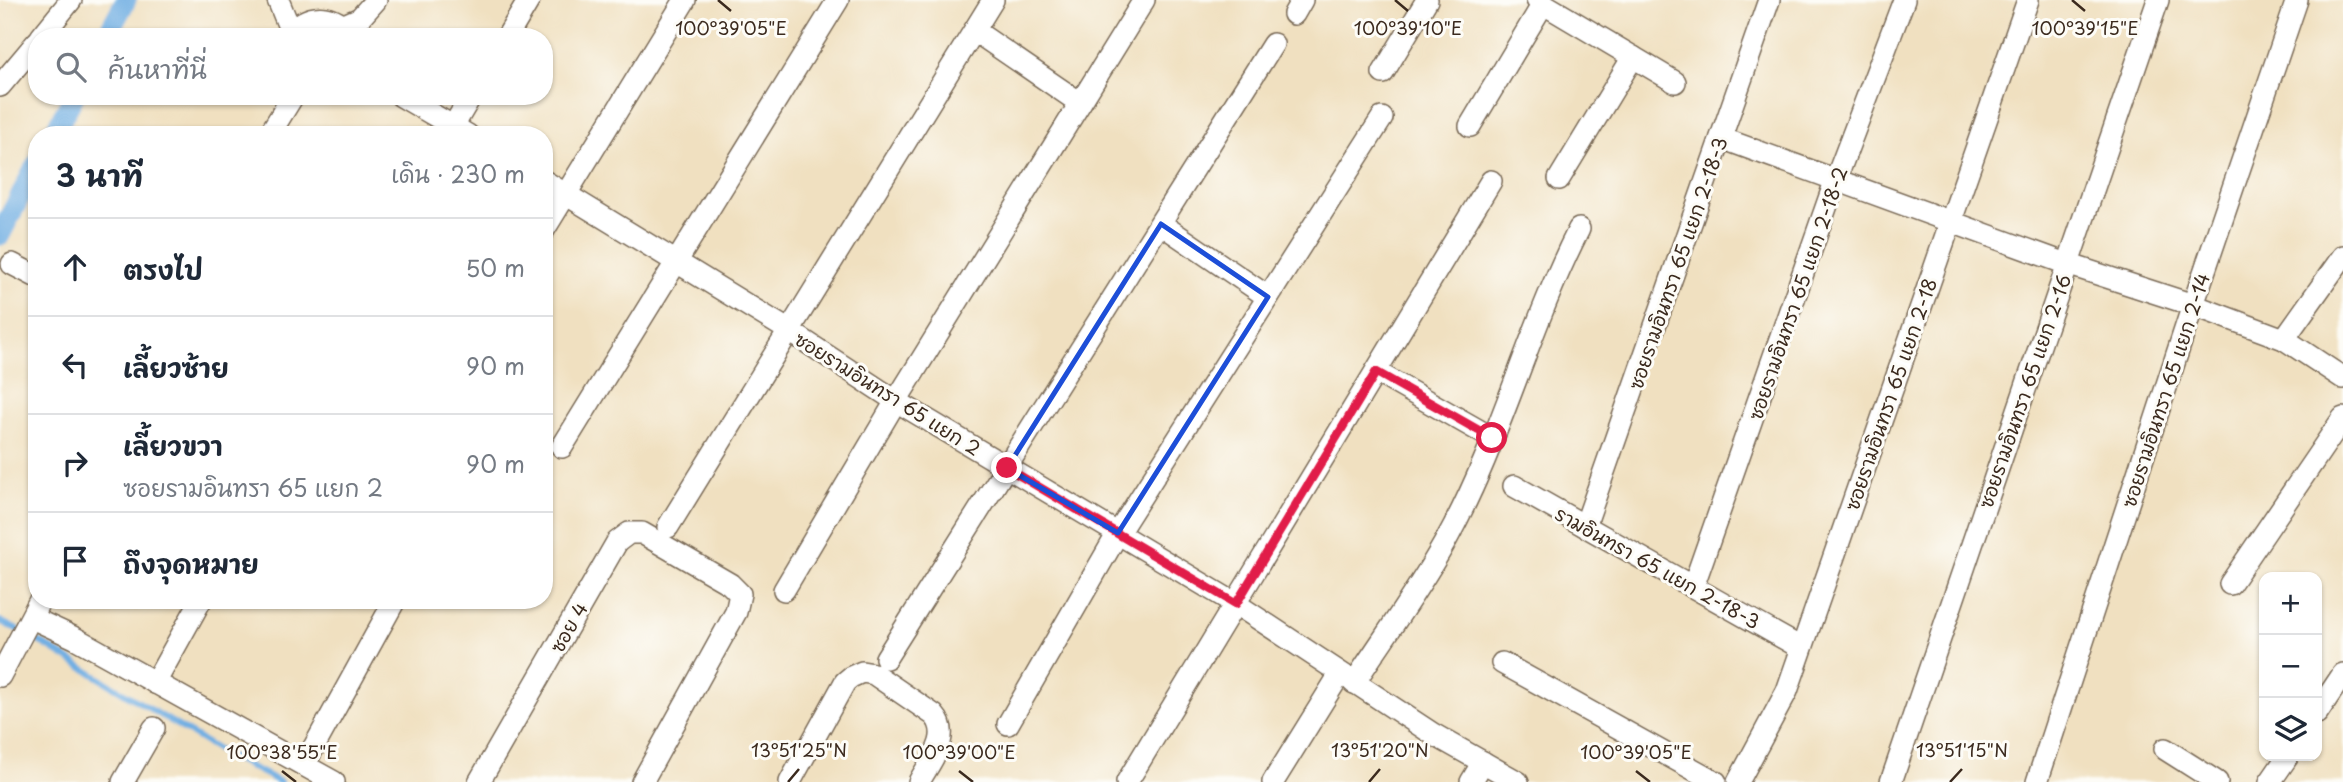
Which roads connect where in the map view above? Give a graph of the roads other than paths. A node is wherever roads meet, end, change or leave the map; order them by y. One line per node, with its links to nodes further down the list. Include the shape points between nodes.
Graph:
1 (71, 0): 16 (street)
2 (278, 0): 17 (street)
3 (376, 0): 20 (street)
4 (529, 0): 21 (street)
5 (685, 0): 43 (street)
6 (838, 0): 49 (street)
7 (993, 0): 22 (street)
8 (1144, 0): 29 (street)
9 (1427, 0): 26 (street)
10 (1769, 0): 38 (street, ซอยรามอินทรา 65 แยก 2-18-3)
11 (1904, 0): 40 (street, ซอยรามอินทรา 65 แยก 2-18-2)
12 (2028, 0): 45 (street, ซอยรามอินทรา 65 แยก 2-18)
13 (2158, 0): 51 (street, ซอยรามอินทรา 65 แยก 2-16)
14 (2297, 0): 54 (street, ซอยรามอินทรา 65 แยก 2-14)
15 (1540, 2): 25 (street); 37 (street)
16 (48, 28)
17 (288, 28)
18 (296, 28): 19 (street, via 310,18 322,17)
19 (344, 28)
20 (351, 28)
21 (512, 28)
22 (975, 31): 29 (street); 55 (street)
23 (1273, 44): 46 (street)
24 (28, 53): 28 (street)
25 (1633, 57): 27 (street); 39 (street)
26 (1382, 73)
27 (1675, 82)
28 (0, 86)
29 (1080, 103): 59 (street)
30 (287, 105): 34 (street)
31 (415, 105): 35 (street)
32 (467, 105): 36 (street)
33 (1382, 118): 53 (street)
34 (275, 126)
35 (447, 126)
36 (458, 126)
37 (1470, 126)
38 (1721, 138): 40 (street); 65 (street, ซอยรามอินทรา 65 แยก 2-18-3)
39 (1559, 179)
40 (1836, 179): 45 (street); 69 (street, ซอยรามอินทรา 65 แยก 2-18-2)
41 (1491, 181): 57 (street)
42 (553, 186): 43 (street, ซอยรามอินทรา 65 แยก 2)
43 (566, 194): 44 (street); 49 (street, ซอยรามอินทรา 65 แยก 2)
44 (553, 215)
45 (1951, 222): 51 (street); 75 (street, ซอยรามอินทรา 65 แยก 2-18)
46 (1161, 224): 53 (street); 63 (street)
47 (1579, 229): 61 (street, via 1556,273)
48 (2343, 256): 56 (street)
49 (677, 261): 55 (street, ซอยรามอินทรา 65 แยก 2); 62 (street)
50 (12, 264): 52 (street)
51 (2067, 264): 54 (street); 101 (street, ซอยรามอินทรา 65 แยก 2-16)
52 (28, 272)
53 (1268, 297): 67 (street)
54 (2193, 305): 56 (street); 102 (street, ซอยรามอินทรา 65 แยก 2-14)
55 (788, 330): 59 (street, ซอยรามอินทรา 65 แยก 2); 66 (street)
56 (2284, 339): 58 (street)
57 (1376, 372): 61 (street); 71 (street)
58 (2343, 378)
59 (896, 401): 63 (street, ซอยรามอินทรา 65 แยก 2); 70 (street)
60 (2343, 418): 68 (street)
61 (1492, 438): 80 (street, via 1444,544)
62 (562, 447)
63 (1007, 468): 67 (street, ซอยรามอินทรา 65 แยก 2); 76 (street)
64 (1514, 486): 65 (street, รามอินทรา 65 แยก 2-18-3)
65 (1584, 526): 69 (street, รามอินทรา 65 แยก 2-18-3)
66 (667, 527)
67 (1118, 533): 71 (street, ซอยรามอินทรา 65 แยก 2); 83 (street)
68 (2230, 584)
69 (1693, 587): 75 (street, รามอินทรา 65 แยก 2-18-3)
70 (784, 590)
71 (1236, 604): 80 (street, ซอยรามอินทรา 65 แยก 2); 95 (street)
72 (196, 609): 81 (street)
73 (391, 609): 88 (street)
74 (29, 623): 79 (street); 81 (street, via 75,638)
75 (1801, 648): 100 (street, ซอยรามอินทรา 65 แยก 2-18, via 1787,691)
76 (886, 659)
77 (1502, 663): 99 (street)
78 (2343, 674): 82 (street)
79 (0, 676)
80 (1347, 679): 87 (street, ซอยรามอินทรา 65 แยก 2); 96 (street)
81 (155, 683): 88 (street)
82 (2322, 706)
83 (1008, 724)
84 (154, 728): 89 (street)
85 (2165, 749): 103 (street)
86 (2285, 761): 104 (street)
87 (1483, 762): 97 (street); 98 (street, ซอยรามอินทรา 65 แยก 2)
88 (304, 765): 90 (street)
89 (123, 782)
90 (334, 782)
91 (479, 782): 92 (street, ซอย 4, via 617,542 629,533 642,533 740,594 736,612)
92 (642, 782)
93 (790, 782): 94 (street, via 845,682 862,672 874,674 940,721 943,738)
94 (919, 782)
95 (1127, 782)
96 (1273, 782)
97 (1471, 782)
98 (1518, 782)
99 (1716, 782)
100 (1738, 782)
101 (1891, 782)
102 (2037, 782)
103 (2217, 782)
104 (2270, 782)

